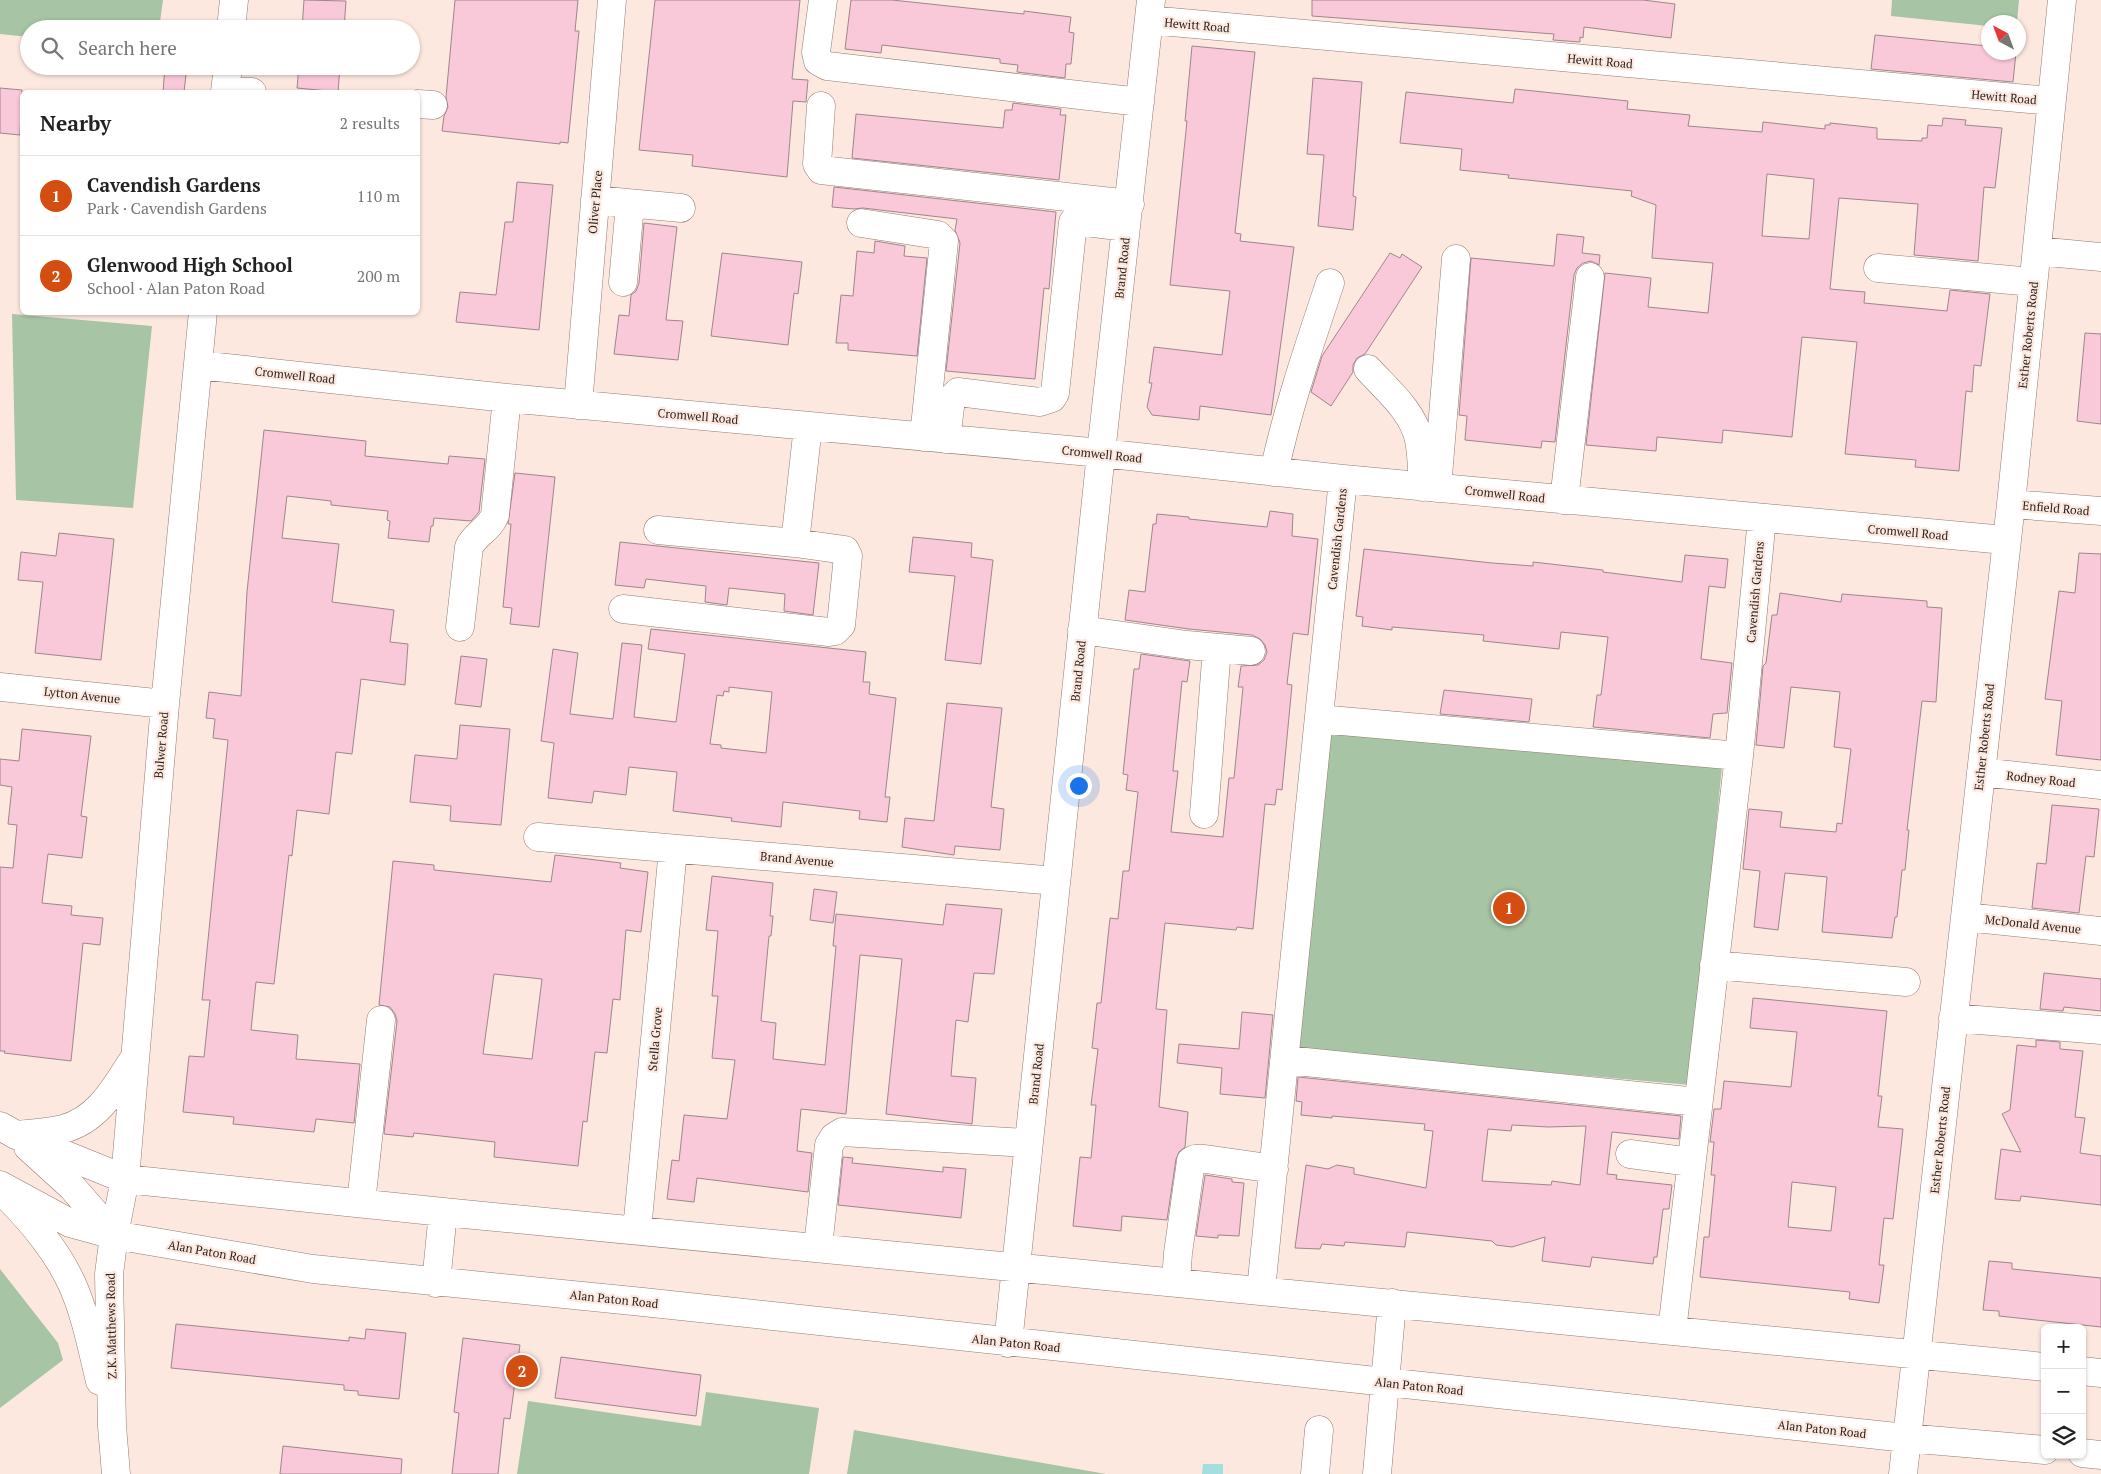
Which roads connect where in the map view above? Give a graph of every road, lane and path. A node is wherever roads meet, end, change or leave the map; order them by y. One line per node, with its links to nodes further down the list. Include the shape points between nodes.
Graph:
1 (234, 0): 6 (street)
2 (612, 0): 12 (street, Oliver Place)
3 (823, 0): 10 (street, via 816,52 818,61 827,66)
4 (2062, 0): 9 (street, Esther Roberts Road)
5 (1150, 10): 9 (street, Hewitt Road); 10 (street, Brand Road)
6 (232, 20)
7 (226, 83): 8 (street)
8 (246, 90)
9 (2051, 101): 17 (street, Esther Roberts Road)
10 (1140, 102): 15 (street, Brand Road)
11 (821, 106): 15 (street, via 817,164 821,170)
12 (595, 200): 13 (street); 29 (street, Oliver Place)
13 (630, 204): 14 (street); 22 (street)
14 (681, 208)
15 (1128, 216): 31 (street, via 1074,221 1072,225 1052,398 1040,402 958,392 951,399); 32 (street, Brand Road)
16 (861, 223): 31 (street, via 938,235 944,241)
17 (2037, 251): 18 (street); 23 (street, Esther Roberts Road)
18 (2101, 257)
19 (1456, 259): 35 (street)
20 (1878, 268): 23 (street)
21 (1590, 277): 36 (street)
22 (623, 282)
23 (2033, 282): 37 (street, Esther Roberts Road)
24 (1330, 283): 33 (street, via 1284,425)
25 (204, 315): 26 (street, Bulwer Road)
26 (198, 365): 28 (street, Cromwell Road); 49 (street, Bulwer Road)
27 (1368, 369): 35 (street, via 1413,422)
28 (507, 398): 29 (street, Cromwell Road); 44 (street, via 495,515 469,547)
29 (578, 404): 30 (street, Cromwell Road)
30 (808, 426): 31 (street, Cromwell Road); 42 (street)
31 (935, 438): 32 (street, Cromwell Road)
32 (1101, 454): 33 (street, Cromwell Road); 45 (street, Brand Road)
33 (1274, 472): 34 (street, Cromwell Road)
34 (1343, 479): 35 (street, Cromwell Road); 50 (street, Cavendish Gardens)
35 (1430, 487): 36 (street, Cromwell Road)
36 (1564, 500): 39 (street, Cromwell Road)
37 (2011, 504): 38 (street, Enfield Road); 41 (street, Esther Roberts Road)
38 (2101, 512)
39 (1762, 518): 41 (street, Cromwell Road); 51 (street, Cavendish Gardens)
40 (658, 530): 42 (street)
41 (2005, 540): 52 (street, Esther Roberts Road)
42 (795, 543): 43 (street, via 839,548 848,553 841,625 835,631)
43 (623, 609)
44 (460, 628)
45 (1082, 630): 46 (street); 57 (street, Brand Road)
46 (1217, 648): 47 (street); 54 (street)
47 (1251, 651)
48 (0, 687): 49 (street, Lytton Avenue)
49 (165, 704): 65 (street, Bulwer Road)
50 (1319, 719): 51 (street); 66 (street, Cavendish Gardens)
51 (1739, 756): 60 (street, Cavendish Gardens)
52 (1981, 772): 53 (street, Rodney Road); 58 (street, Esther Roberts Road)
53 (2101, 785)
54 (1204, 814)
55 (538, 837): 56 (street, Brand Avenue)
56 (673, 849): 57 (street, Brand Avenue); 77 (street, Stella Grove)
57 (1056, 881): 69 (street, Brand Road)
58 (1965, 917): 59 (street, McDonald Avenue); 62 (street, Esther Roberts Road)
59 (2101, 931)
60 (1714, 965): 61 (street); 67 (street, Cavendish Gardens)
61 (1906, 982)
62 (1953, 1018): 64 (street); 87 (street, Esther Roberts Road)
63 (381, 1020): 75 (street)
64 (2101, 1030)
65 (135, 1058): 68 (street, via 97,1110 80,1122 64,1129); 73 (street, Bulwer Road)
66 (1286, 1060): 67 (street); 72 (street, Cavendish Gardens)
67 (1698, 1102): 71 (street, Cavendish Gardens)
68 (8, 1130): 73 (street); 78 (street, via 72,1187)
69 (1028, 1143): 79 (street, via 842,1132 829,1145); 80 (street, Brand Road)
70 (1630, 1154): 71 (street)
71 (1691, 1162): 85 (street, Cavendish Gardens)
72 (1274, 1169): 81 (street, via 1196,1158 1191,1162); 83 (street, Cavendish Gardens)
73 (125, 1179): 75 (street); 78 (street, Z.K. Matthews Road)
74 (0, 1187): 78 (street, Alan Paton Road, via 70,1222); 92 (street, via 54,1252 72,1284)
75 (361, 1203): 76 (street)
76 (443, 1212): 77 (street); 82 (street)
77 (637, 1230): 79 (street)
78 (114, 1235): 82 (street, Alan Paton Road, via 313,1269); 92 (street, Z.K. Matthews Road, via 109,1274)
79 (818, 1247): 80 (street)
80 (1015, 1267): 81 (street); 86 (street, Brand Road)
81 (1176, 1282): 83 (street)
82 (436, 1283): 86 (street, Alan Paton Road)
83 (1261, 1290): 84 (street)
84 (1392, 1303): 85 (street); 91 (street)
85 (1672, 1331): 87 (street)
86 (1008, 1342): 91 (street, Alan Paton Road)
87 (1916, 1354): 88 (street); 94 (street, Esther Roberts Road)
88 (2041, 1367)
89 (2086, 1371): 90 (street)
90 (2101, 1373)
91 (1385, 1382): 94 (street, Alan Paton Road); 100 (street)
92 (112, 1426): 98 (street, Z.K. Matthews Road)
93 (1319, 1430): 99 (street)
94 (1906, 1438): 95 (street, Alan Paton Road); 101 (street, Esther Roberts Road)
95 (2041, 1450)
96 (2086, 1453): 97 (street)
97 (2101, 1455)
98 (116, 1474)
99 (1315, 1474)
100 (1377, 1474)
101 (1903, 1474)

